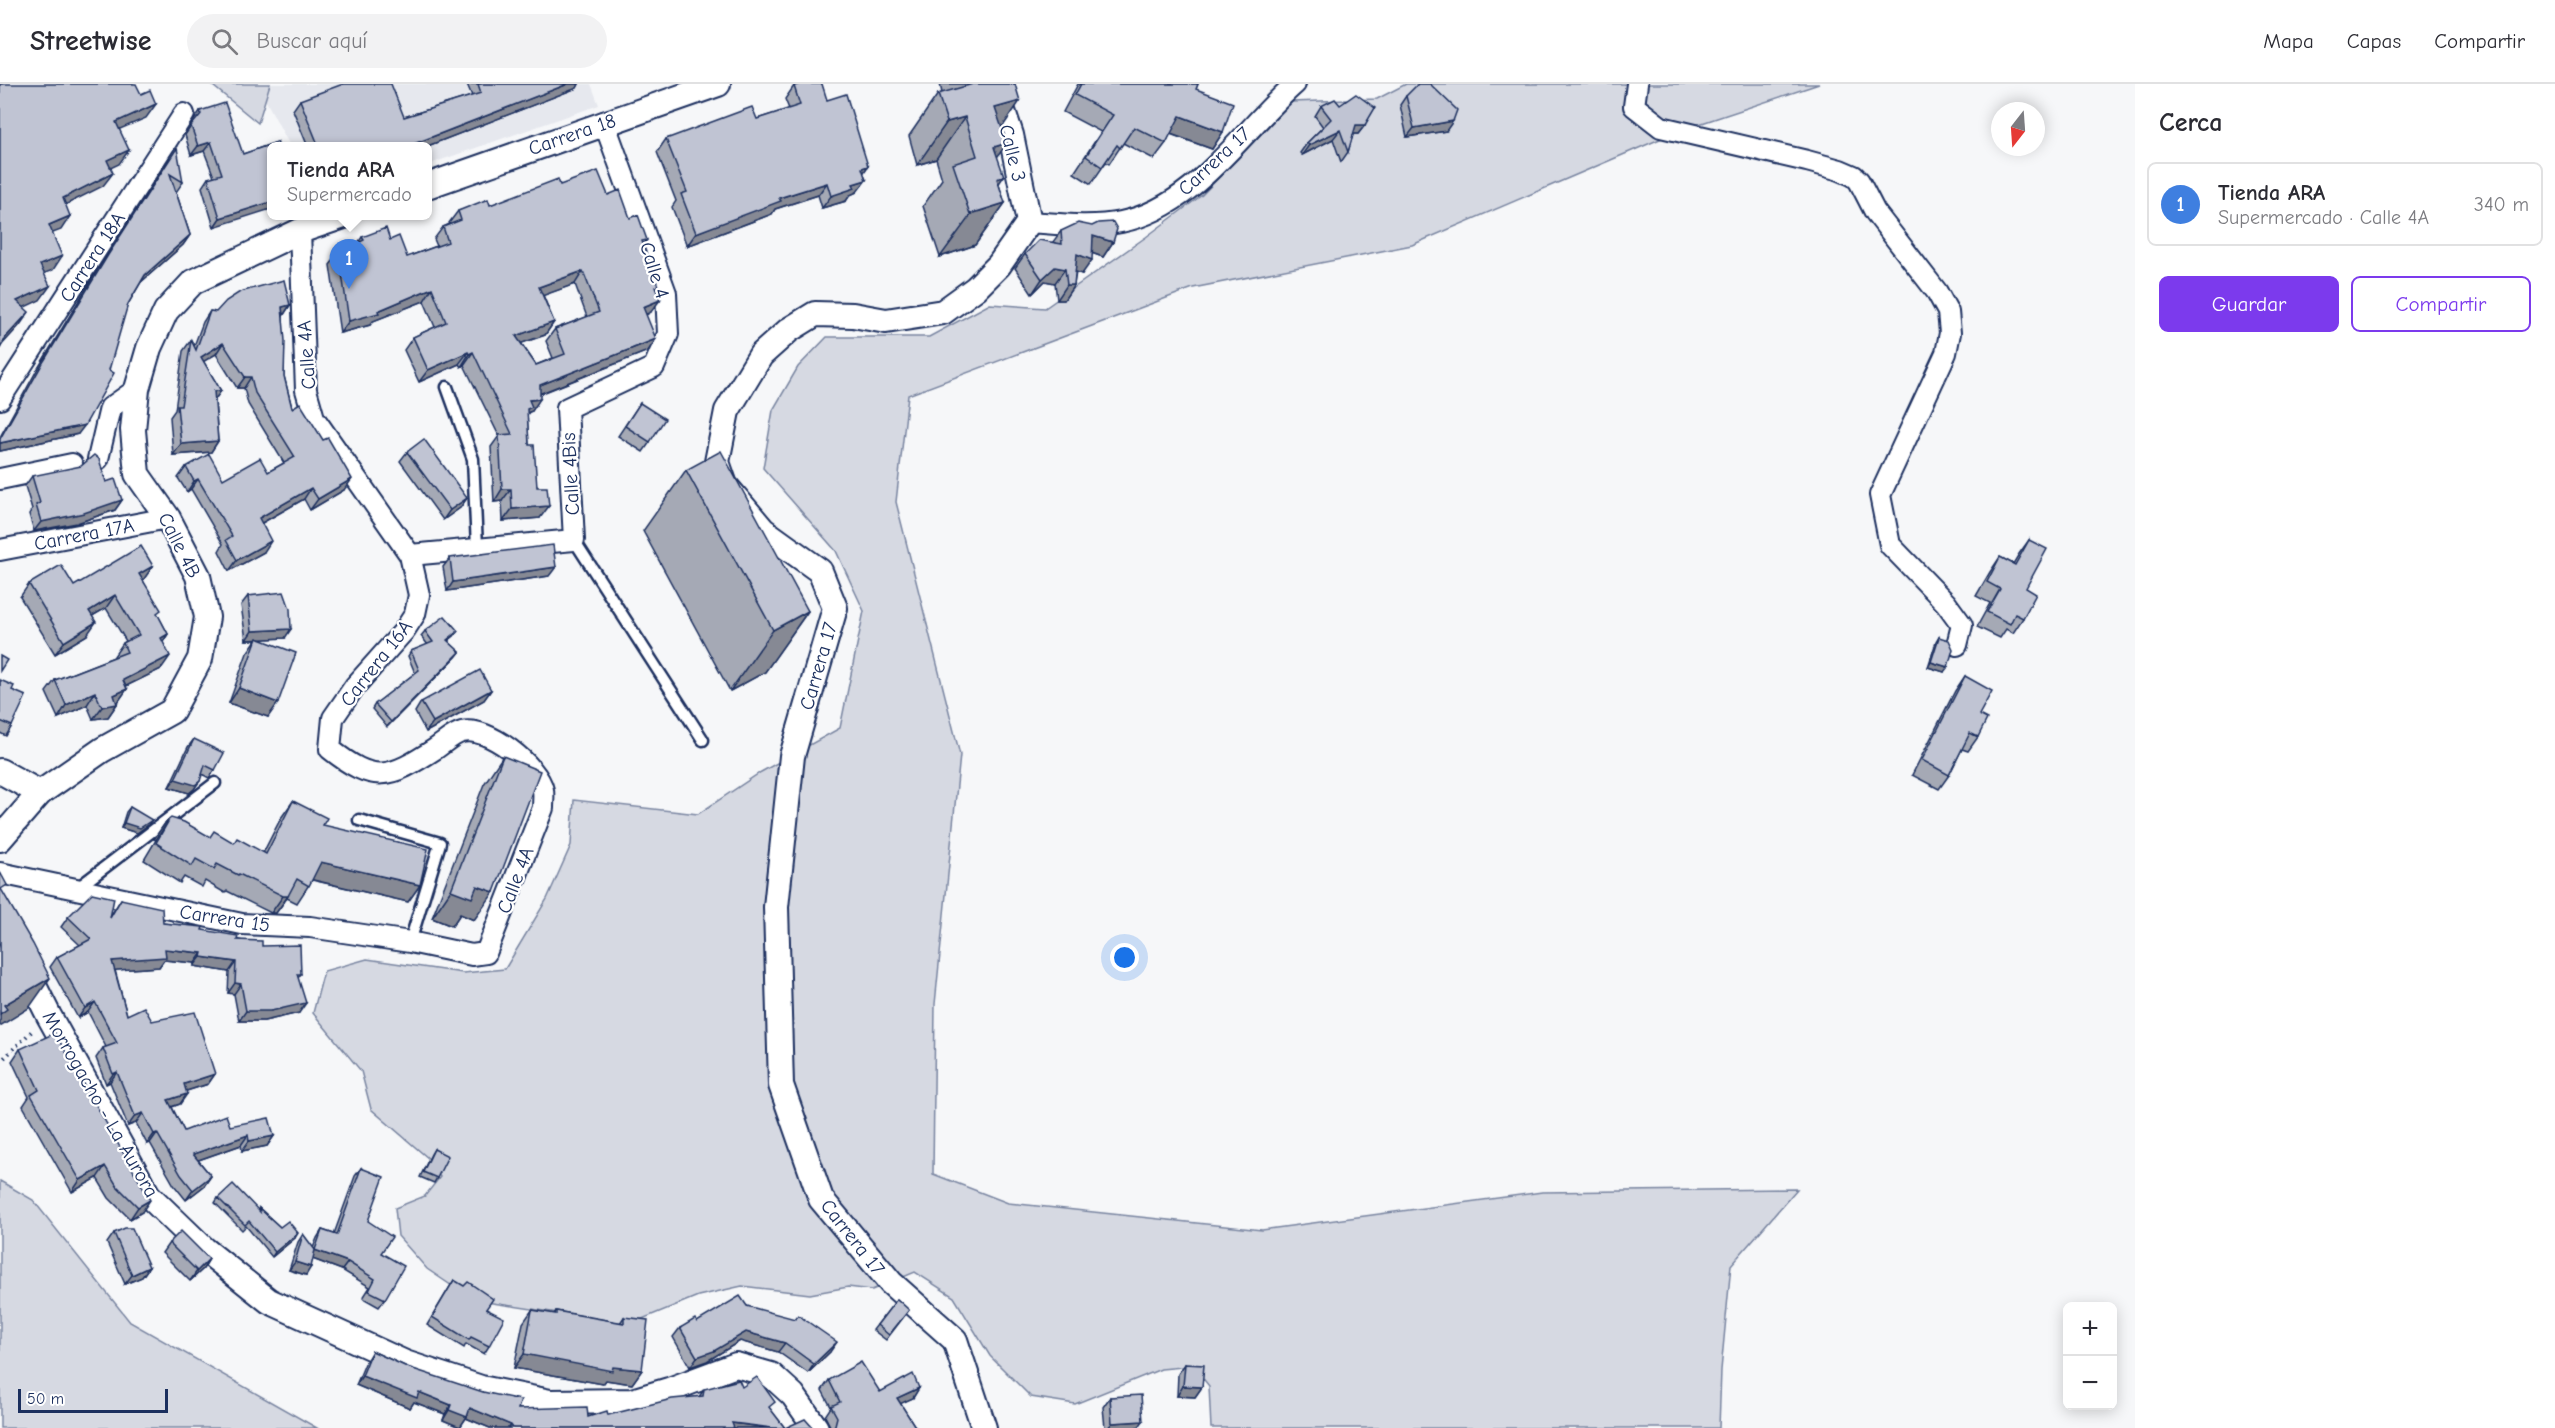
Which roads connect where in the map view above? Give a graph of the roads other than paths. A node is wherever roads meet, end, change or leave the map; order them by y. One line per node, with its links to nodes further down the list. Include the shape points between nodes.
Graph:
1 (718, 84): 6 (street, Carrera 18)
2 (994, 84): 9 (street, Calle 3, via 1011,135)
3 (1295, 84): 9 (street, Carrera 17, via 1189,189 1147,214 1120,222 1076,225)
4 (1636, 84): 23 (street, via 1634,106 1661,127 1854,176 1875,212 1937,292 1947,312 1950,333 1946,353 1880,495 1890,545 1962,625)
5 (184, 114): 13 (street, Carrera 18A)
6 (604, 122): 7 (street, Carrera 18); 14 (street, Calle 4, via 666,293 668,334 654,367)
7 (432, 184)
8 (332, 220): 10 (street)
9 (1029, 222): 37 (street, Carrera 17, via 999,266 943,312 886,321 815,314 789,330 761,355 727,411 717,462 725,485 763,530 820,571 835,608 792,756 776,907 781,1085 821,1198 891,1283 955,1340)
10 (300, 231): 12 (street, Calle 4B, via 193,282 166,311 149,348); 22 (street, Calle 4A, via 306,390 314,418)
11 (447, 387): 20 (lane, via 473,459)
12 (137, 389): 15 (street, via 110,408); 18 (street, Calle 4B, via 133,430 137,474)
13 (0, 399)
14 (567, 408): 19 (street, Calle 4Bis)
15 (98, 459)
16 (72, 464): 17 (street)
17 (0, 479)
18 (168, 518): 21 (street, Carrera 17A); 27 (street, Calle 4B, via 198,576 207,617 200,660 172,711 102,750)
19 (574, 540): 20 (street); 24 (lane)
20 (477, 547): 22 (street)
21 (0, 550)
22 (410, 555): 28 (street, Carrera 16A, via 419,595 414,614 333,718 330,749 353,767 383,775 401,769 461,732 478,731 494,738 531,768 543,788)
23 (1957, 645)
24 (704, 740)
25 (0, 771): 27 (street)
26 (215, 783): 32 (lane, via 161,829)
27 (40, 793): 30 (street, Calle 4B)
28 (543, 808): 35 (street, Calle 4A)
29 (359, 820): 34 (lane, via 440,843)
30 (0, 839)
31 (0, 873): 32 (street, Carrera 15)
32 (75, 890): 34 (street, Carrera 15, via 242,924 310,927)
33 (0, 917): 36 (street, Morrogacho - La Aurora, via 49,1016 148,1195 204,1249 269,1301 405,1363 481,1388 550,1402 632,1401 736,1365 771,1375 793,1395)
34 (410, 942): 35 (street, Carrera 15, via 472,955)
35 (486, 953)
36 (816, 1428)
37 (984, 1428)

